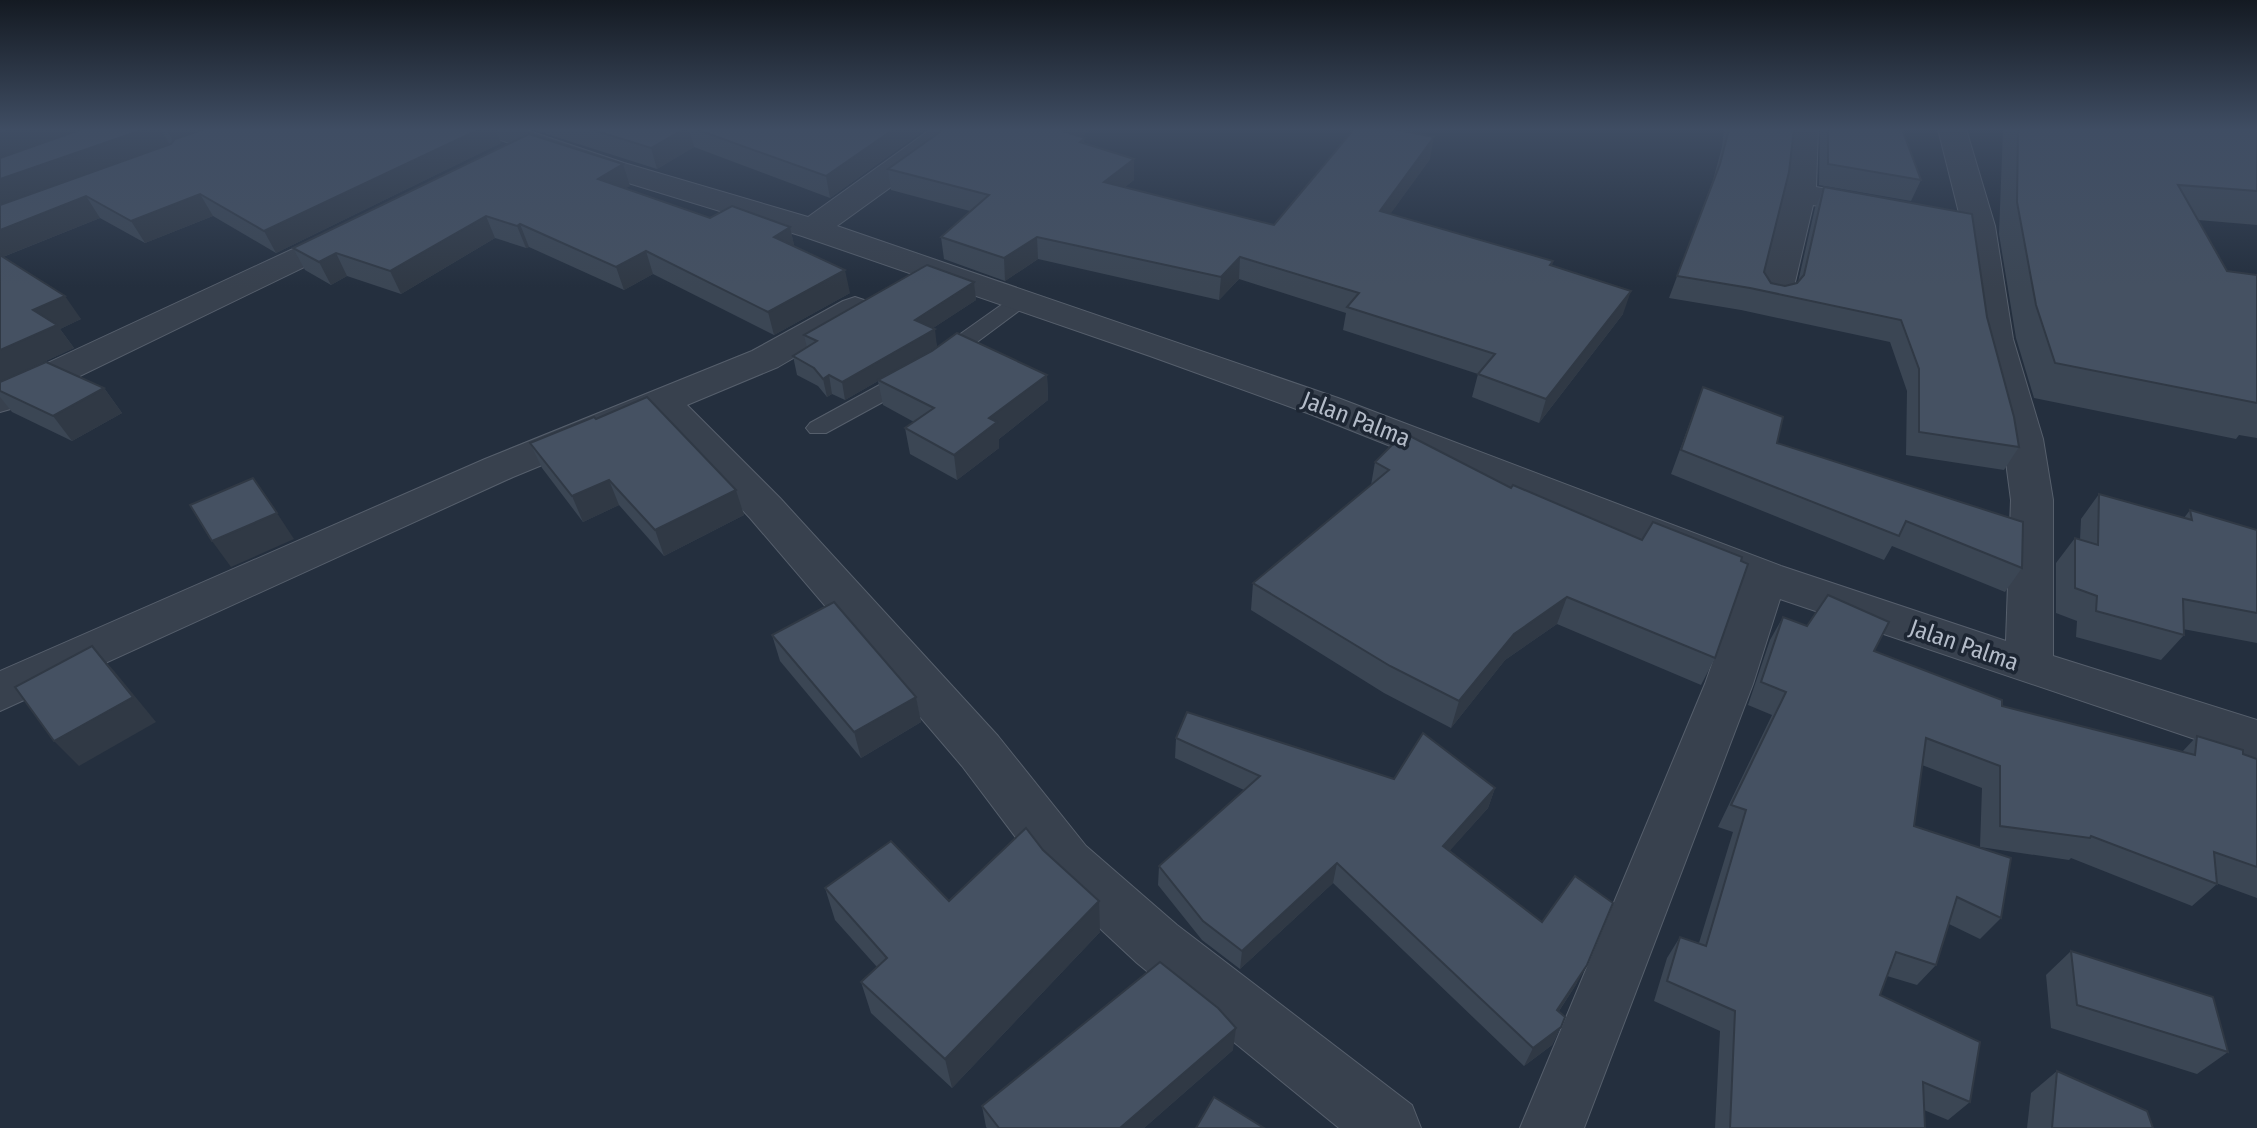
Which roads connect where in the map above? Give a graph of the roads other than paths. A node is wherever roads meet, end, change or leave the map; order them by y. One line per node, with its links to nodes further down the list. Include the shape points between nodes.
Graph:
1 (661, 182): 8 (street, Jalan Palma)
2 (879, 182): 8 (street)
3 (1801, 182): 5 (street)
4 (1967, 182): 7 (street)
5 (1800, 193): 7 (street); 10 (street)
6 (377, 220): 12 (street)
7 (1979, 226): 16 (street, via 1995,339 2023,439 2032,500)
8 (813, 229): 9 (street, Jalan Palma)
9 (926, 267): 11 (street, Jalan Palma); 13 (street, via 765,359)
10 (1775, 295)
11 (1021, 300): 14 (lane, via 926,369); 15 (street, Jalan Palma, via 1324,406)
12 (0, 400)
13 (662, 402): 17 (street, via 525,456); 19 (street, via 765,508 980,751 1067,863 1157,944)
14 (818, 428)
15 (1765, 577): 16 (street, Jalan Palma); 20 (street, via 1729,684)
16 (2029, 667): 18 (street, Jalan Palma)
17 (0, 692)
18 (2257, 740)
19 (1389, 1128)
20 (1552, 1128)

